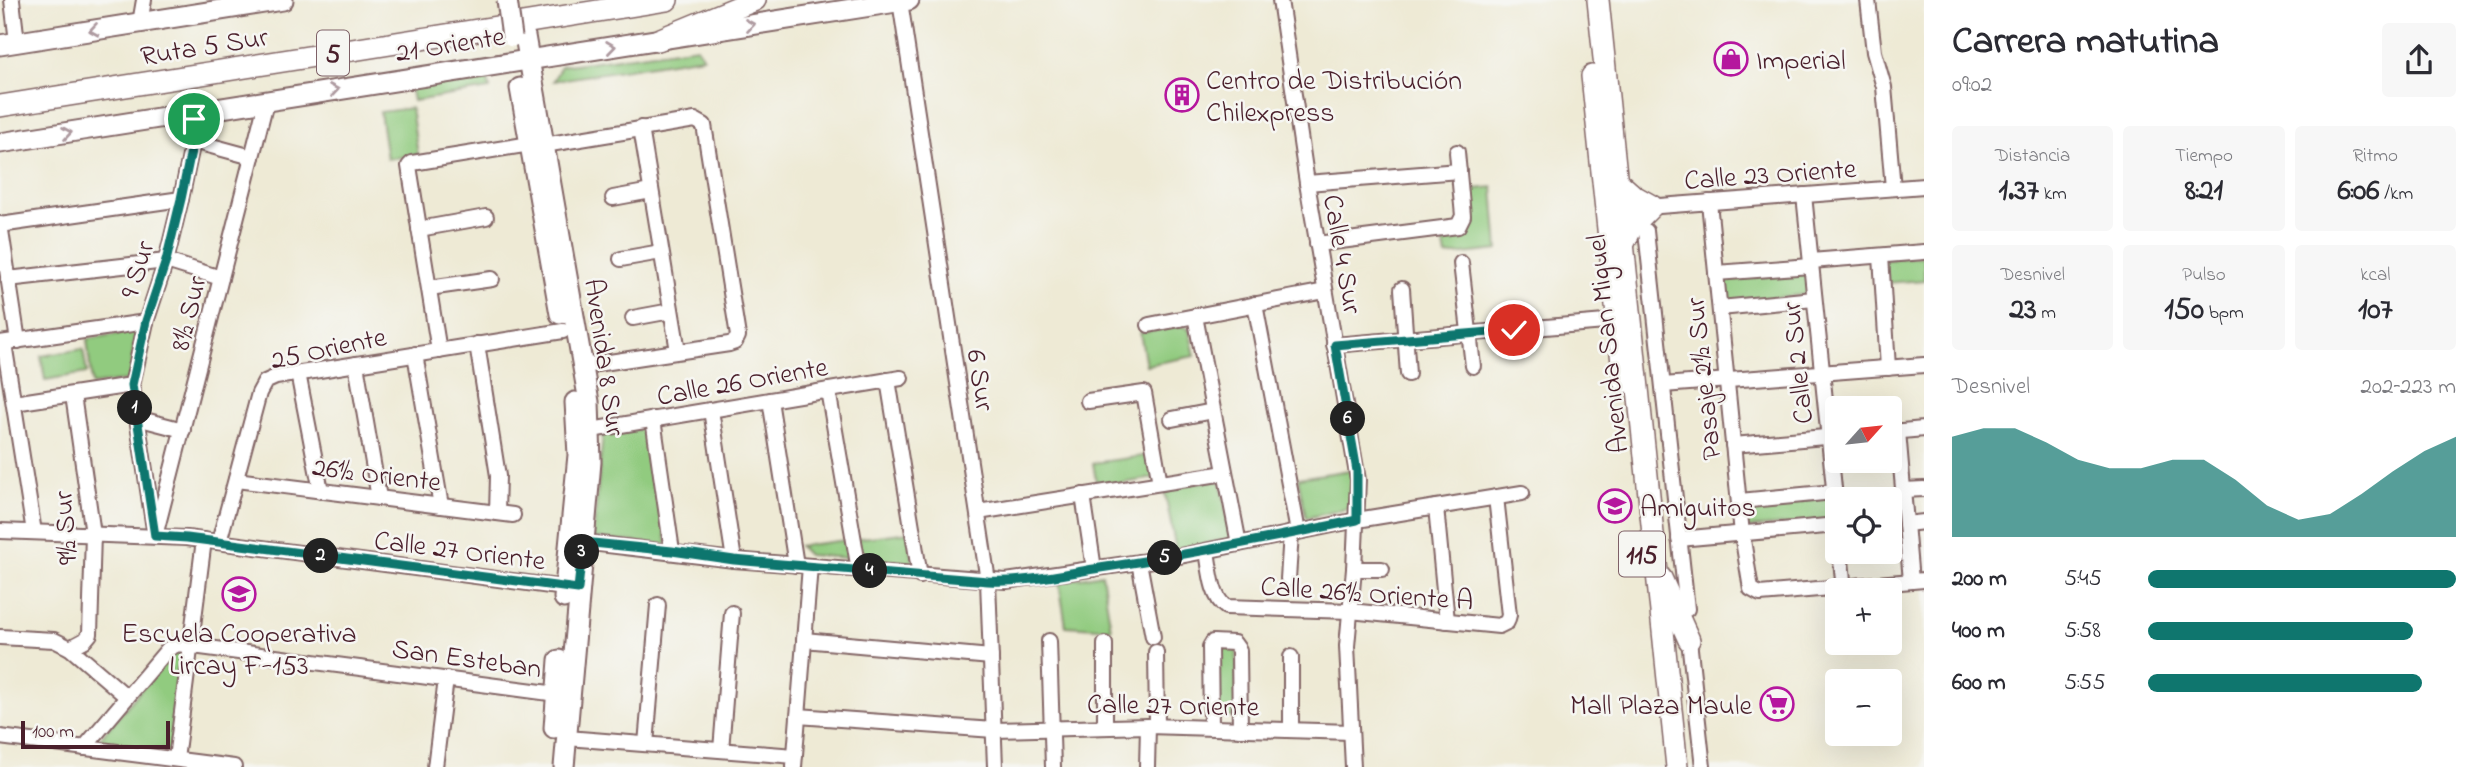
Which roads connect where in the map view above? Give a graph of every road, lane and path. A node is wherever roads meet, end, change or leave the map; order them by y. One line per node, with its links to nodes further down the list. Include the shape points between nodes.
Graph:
1 (12, 0): 17 (street)
2 (144, 0): 14 (street)
3 (283, 0): 14 (main road)
4 (507, 0): 15 (main road, Avenida 8 Sur, bridge)
5 (520, 0): 15 (main road, Avenida 8 Sur)
6 (582, 0): 21 (highway, Ruta 5 Sur / 5)
7 (667, 0): 24 (highway, Ruta 5 Sur / 5)
8 (755, 0): 16 (highway)
9 (1280, 0): 33 (street, Calle 4 Sur)
10 (1586, 0): 34 (highway, Avenida San Miguel / 115)
11 (1598, 0): 34 (highway, Avenida San Miguel / 115)
12 (1868, 0): 36 (street, via 1874,52 1884,87)
13 (904, 1): 16 (main road, 21 Oriente, one-way to 13); 125 (street, 6 Sur)
14 (140, 23): 17 (main road, one-way to 17)
15 (519, 36): 19 (main road, Avenida 8 Sur)
16 (658, 40): 18 (main road, 21 Oriente, one-way to 16)
17 (8, 44)
18 (564, 53): 19 (main road, 21 Oriente); 22 (main road)
19 (522, 60): 20 (main road, 21 Oriente); 22 (main road, Avenida 8 Sur)
20 (482, 66): 22 (main road); 23 (main road, 21 Oriente, one-way to 20)
21 (0, 92)
22 (528, 95): 29 (main road, Avenida 8 Sur)
23 (266, 102): 25 (main road, 21 Oriente); 31 (street, 8½ Sur)
24 (0, 106)
25 (194, 113): 27 (street, 9 Sur); 28 (main road, 21 Oriente, one-way to 25)
26 (641, 128): 29 (street); 37 (street); 80 (street, via 695,120 704,125 738,336 729,344)
27 (193, 141): 31 (street); 40 (street, 9 Sur)
28 (0, 144)
29 (537, 145): 46 (street, via 410,164); 73 (main road, Avenida 8 Sur); 84 (main road, Avenida 8 Sur)
30 (1457, 152): 32 (street)
31 (252, 157): 58 (street, 8½ Sur)
32 (1459, 171): 33 (street); 49 (street, via 1463,216 1455,227)
33 (1307, 183): 49 (street, Calle 4 Sur)
34 (1610, 185): 42 (highway); 43 (highway); 48 (highway, Avenida San Miguel / 115)
35 (1924, 186): 36 (street, Calle 23 Oriente)
36 (1893, 188): 38 (street, Calle 23 Oriente)
37 (651, 191): 39 (street); 50 (street)
38 (1804, 195): 41 (street, Calle 23 Oriente); 56 (street, Calle 2 Sur)
39 (613, 198)
40 (181, 199): 45 (street); 54 (street, 9 Sur)
41 (1709, 202): 42 (street, Calle 23 Oriente); 57 (street, Pasaje 2½ Sur)
42 (1652, 206): 43 (street, Calle 23 Oriente); 48 (highway)
43 (1620, 208): 48 (highway)
44 (486, 217): 46 (street)
45 (0, 225): 60 (street)
46 (419, 229): 61 (street)
47 (1646, 231): 92 (street, Avenida San Miguel)
48 (1616, 238): 71 (highway, Avenida San Miguel / 115); 151 (highway, Avenida San Miguel / 115)
49 (1317, 244): 63 (street, Calle 4 Sur)
50 (662, 252): 53 (street); 67 (street)
51 (1924, 252): 52 (street)
52 (1881, 256): 56 (street); 86 (street)
53 (621, 259)
54 (166, 261): 58 (street); 60 (street); 70 (street, 9 Sur)
55 (1461, 263): 74 (street)
56 (1811, 263): 57 (street); 64 (street, Calle 2 Sur)
57 (1716, 273): 66 (street, Pasaje 2½ Sur)
58 (222, 278): 105 (street, 8½ Sur)
59 (492, 278): 61 (street)
60 (8, 279): 76 (street)
61 (429, 288): 79 (street)
62 (1402, 289): 75 (street)
63 (1325, 291): 65 (street); 78 (street, Calle 4 Sur)
64 (1814, 299): 66 (street); 88 (street, Calle 2 Sur)
65 (1255, 304): 68 (street); 134 (street)
66 (1720, 308): 90 (street, Pasaje 2½ Sur)
67 (671, 311): 69 (street); 80 (street)
68 (1195, 316): 72 (street); 100 (street)
69 (632, 318)
70 (146, 321): 76 (street); 91 (street, 9 Sur)
71 (1617, 321): 74 (street); 202 (highway, Avenida San Miguel / 115)
72 (1149, 325)
73 (563, 331): 77 (street, 25 Oriente); 157 (main road, Avenida 8 Sur, via 578,444)
74 (1469, 334): 75 (street); 85 (street)
75 (1406, 339): 78 (street); 89 (street)
76 (7, 342): 98 (street)
77 (477, 344): 79 (street, 25 Oriente); 126 (street, via 498,476)
78 (1335, 345): 128 (street, Calle 4 Sur, via 1357,471)
79 (439, 351): 81 (street, 25 Oriente)
80 (678, 351): 84 (street)
81 (415, 354): 82 (street, 25 Oriente); 123 (street)
82 (356, 364): 87 (street, 25 Oriente); 121 (street)
83 (1924, 365): 86 (street)
84 (583, 366): 106 (main road, Avenida 8 Sur)
85 (1473, 366)
86 (1888, 368): 88 (street)
87 (298, 373): 112 (street, 25 Oriente, via 272,378 261,389); 116 (street)
88 (1822, 373): 90 (street); 95 (street, Calle 2 Sur)
89 (1408, 374)
90 (1727, 380): 92 (street); 109 (street, Pasaje 2½ Sur)
91 (132, 385): 94 (street); 101 (street, 9 Sur)
92 (1663, 385): 138 (street, Avenida San Miguel)
93 (828, 390): 96 (street, Calle 26 Oriente); 152 (street); 153 (street, Calle 26 Oriente, via 894,379)
94 (73, 395): 98 (street); 135 (street, 9½ Sur)
95 (1826, 396)
96 (770, 400): 99 (street, Calle 26 Oriente); 147 (street)
97 (1088, 401): 113 (street, via 1145,394)
98 (14, 403): 133 (street)
99 (711, 410): 102 (street, Calle 26 Oriente); 145 (street)
100 (1213, 411): 103 (street); 110 (street)
101 (137, 418): 105 (street); 137 (street, 9 Sur)
102 (653, 419): 106 (street, Calle 26 Oriente); 143 (street)
103 (1172, 419)
104 (1924, 429): 107 (street)
105 (183, 430): 137 (street, 8½ Sur)
106 (591, 430): 141 (main road, Avenida 8 Sur)
107 (1902, 431)
108 (1825, 438): 109 (street)
109 (1734, 445): 122 (street, Pasaje 2½ Sur)
110 (1225, 473): 113 (street); 142 (street)
111 (1900, 473): 115 (street)
112 (236, 480): 116 (street, 26½ Oriente); 140 (street, 25 Oriente)
113 (1160, 483): 119 (street)
114 (1924, 489): 115 (street)
115 (1903, 490): 130 (street)
116 (321, 491): 121 (street, 26½ Oriente)
117 (1522, 493): 120 (street)
118 (1825, 493): 122 (street)
119 (1083, 495): 125 (street); 148 (street)
120 (1496, 497): 124 (street); 163 (street, Calle 26½ Oriente A, via 1509,618 1496,626)
121 (379, 498): 123 (street, 26½ Oriente)
122 (1740, 500): 136 (street, Pasaje 2½ Sur)
123 (441, 506): 126 (street, 26½ Oriente)
124 (1436, 507): 128 (street); 163 (street)
125 (978, 512): 155 (street, 6 Sur)
126 (497, 513): 127 (street, 26½ Oriente)
127 (513, 515)
128 (1357, 520): 134 (street); 149 (street, Calle 4 Sur)
129 (1924, 522): 130 (street)
130 (1906, 523): 156 (street)
131 (1825, 527): 136 (street)
132 (0, 531): 133 (street, Calle 27 Oriente)
133 (34, 532): 135 (street, Calle 27 Oriente)
134 (1295, 533): 142 (street); 154 (street)
135 (93, 534): 137 (street, Calle 27 Oriente); 171 (street, 9½ Sur, via 90,629 85,639)
136 (1742, 534): 138 (street); 158 (street, Pasaje 2½ Sur, via 1753,592)
137 (155, 536): 139 (street, Calle 27 Oriente)
138 (1679, 538): 160 (street, Avenida San Miguel)
139 (204, 540): 140 (street, Calle 27 Oriente); 170 (street)
140 (219, 542): 157 (street, Calle 27 Oriente)
141 (583, 542): 143 (street); 157 (main road, Avenida 8 Sur)
142 (1239, 544): 144 (street)
143 (672, 551): 145 (street)
144 (1207, 551): 146 (street); 161 (street, Calle 26½ Oriente A, via 1216,593 1226,607)
145 (734, 560): 147 (street)
146 (1139, 562): 148 (street); 165 (street)
147 (803, 566): 152 (street); 166 (street)
148 (1094, 569): 155 (street)
149 (1354, 569): 150 (street); 161 (street, Calle 4 Sur)
150 (1382, 569)
151 (1656, 569): 167 (highway); 203 (highway, Avenida San Miguel / 115)
152 (859, 570): 153 (street)
153 (920, 576): 155 (street)
154 (1289, 579)
155 (988, 581): 173 (street, 6 Sur)
156 (1917, 581)
157 (572, 589): 176 (main road, Avenida 8 Sur); 188 (main road, Avenida 8 Sur)
158 (1825, 590)
159 (658, 605): 189 (street)
160 (1687, 610)
161 (1350, 611): 163 (street, Calle 26½ Oriente A); 186 (street, Calle 4 Sur)
162 (732, 613): 191 (street)
163 (1447, 621)
164 (0, 637): 171 (street, via 54,640)
165 (1153, 637)
166 (804, 640): 173 (street); 178 (street)
167 (1689, 640): 204 (street)
168 (1049, 641): 182 (street)
169 (1105, 644): 180 (street)
170 (191, 645): 175 (street, San Esteban); 177 (street, San Esteban, via 178,643 168,649); 192 (street)
171 (70, 648): 177 (street)
172 (1156, 652): 179 (street)
173 (991, 657): 184 (street, 6 Sur)
174 (1291, 657): 185 (street)
175 (446, 679): 176 (street, San Esteban); 195 (street)
176 (556, 694): 196 (main road, Avenida 8 Sur)
177 (127, 697): 190 (street, San Esteban)
178 (798, 716): 184 (street, Calle 27 Oriente); 193 (street)
179 (1153, 726): 180 (street, Calle 27 Oriente); 181 (street, Calle 27 Oriente); 200 (street)
180 (1105, 727): 182 (street, Calle 27 Oriente)
181 (1211, 727): 183 (street, Calle 27 Oriente); 183 (street, via 1211,644 1234,643 1239,650)
182 (1053, 728): 184 (street, Calle 27 Oriente); 199 (street)
183 (1240, 729): 185 (street, Calle 27 Oriente)
184 (994, 730): 198 (street, 6 Sur)
185 (1291, 730): 186 (street, Calle 27 Oriente)
186 (1351, 732): 201 (street, Calle 4 Sur)
187 (0, 737): 190 (street)
188 (567, 738): 189 (street); 197 (main road, Avenida 8 Sur)
189 (646, 744): 191 (street)
190 (84, 747): 192 (street)
191 (721, 750): 193 (street)
192 (176, 760): 194 (street)
193 (795, 762)
194 (234, 767)
195 (435, 767)
196 (551, 767)
197 (564, 767)
198 (995, 767)
199 (1053, 767)
200 (1147, 767)
201 (1353, 767)
202 (1664, 767)
203 (1677, 767)
204 (1703, 767)

